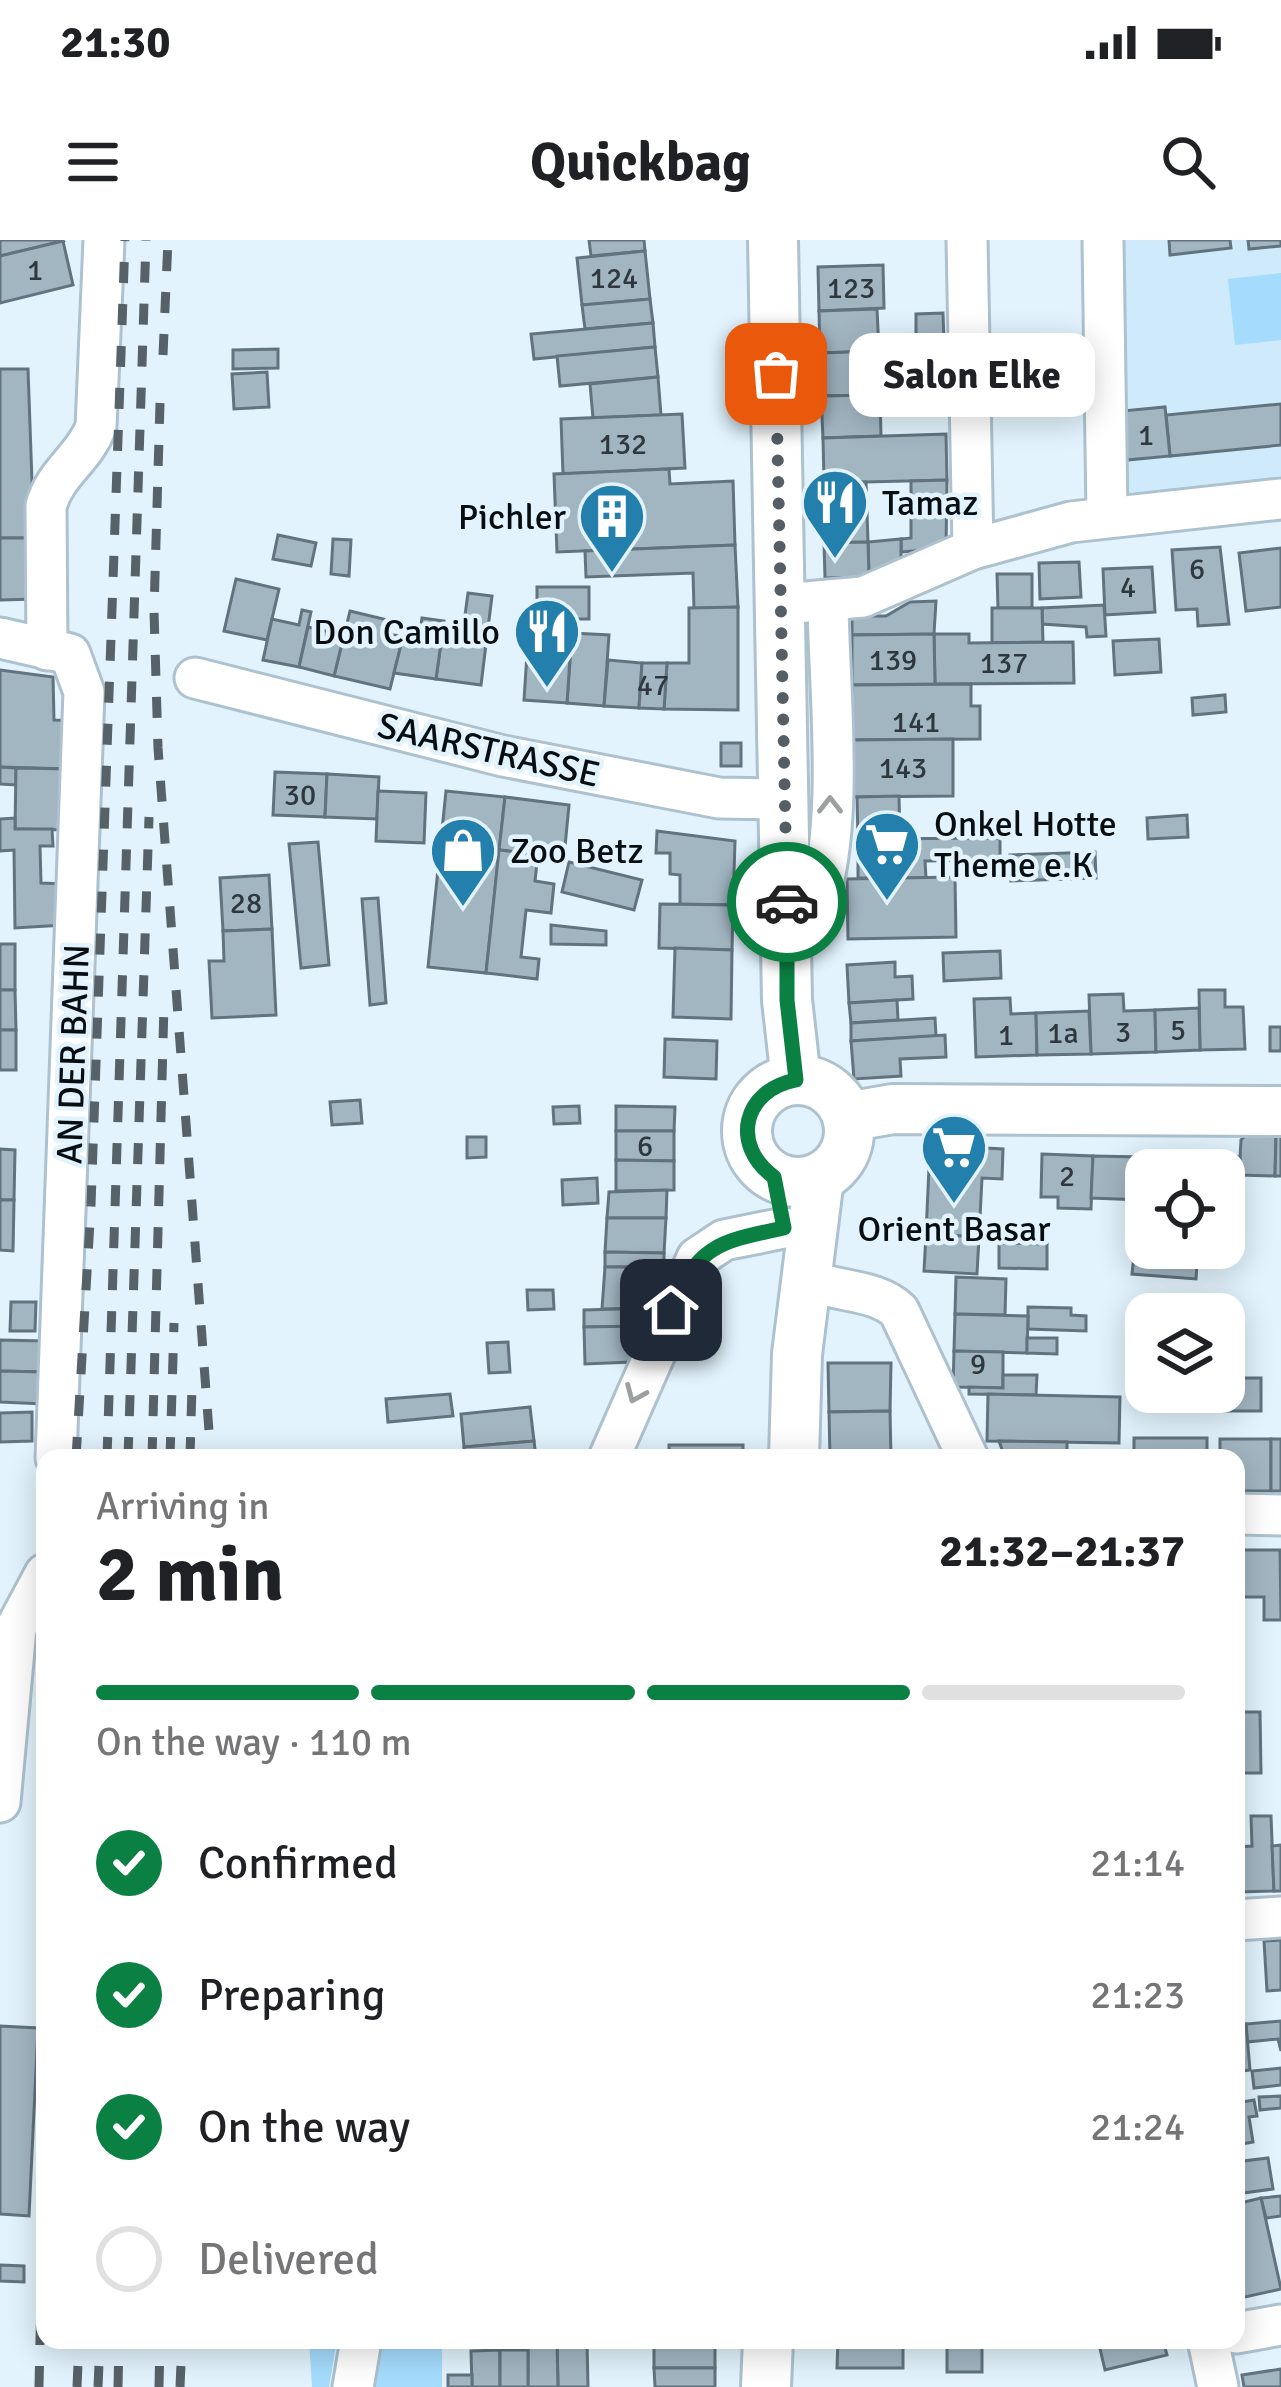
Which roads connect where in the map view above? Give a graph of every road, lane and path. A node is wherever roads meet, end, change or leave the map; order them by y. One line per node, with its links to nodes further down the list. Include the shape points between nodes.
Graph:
1 (104, 240): 10 (street, AN DER BAHN, via 96,427 46,506)
2 (773, 240): 8 (main road)
3 (967, 240): 7 (street)
4 (1103, 240): 6 (street)
5 (1281, 499): 6 (street)
6 (1107, 516): 7 (street)
7 (974, 549): 8 (street, via 899,584)
8 (806, 603): 12 (main road); 13 (street, one-way to 8, via 815,913 830,834)
9 (0, 638): 10 (street)
10 (59, 652): 21 (street, AN DER BAHN, via 84,692)
11 (195, 678): 12 (street, SAARSTRASSE, via 503,756 719,798)
12 (785, 800): 13 (main road)
13 (788, 954): 14 (main road)
14 (796, 1080): 16 (main road, via 828,1090); 17 (main road, via 765,1091 747,1120 751,1153)
15 (1281, 1111): 16 (main road, via 893,1109)
16 (847, 1117): 17 (main road, via 841,1159)
17 (797, 1178): 18 (main road); 19 (main road)
18 (784, 1228): 20 (main road); 22 (street, one-way to 22, via 724,1240 697,1258)
19 (805, 1278): 20 (main road); 24 (street, via 888,1300 909,1328)
20 (797, 1354): 23 (main road)
21 (56, 1449)
22 (612, 1449)
23 (794, 1449)
24 (964, 1449)
25 (1245, 1514): 26 (street)
26 (1281, 1515)
27 (36, 1587): 28 (street)
28 (8, 1628): 29 (street)
29 (0, 1802)
30 (1281, 1917): 31 (street)
31 (1245, 1919)
32 (1281, 2325): 33 (street)
33 (1245, 2331)
34 (359, 2349): 37 (street)
35 (768, 2349): 38 (main road)
36 (1210, 2349): 39 (street)
37 (353, 2387)
38 (766, 2387)
39 (1219, 2387)

